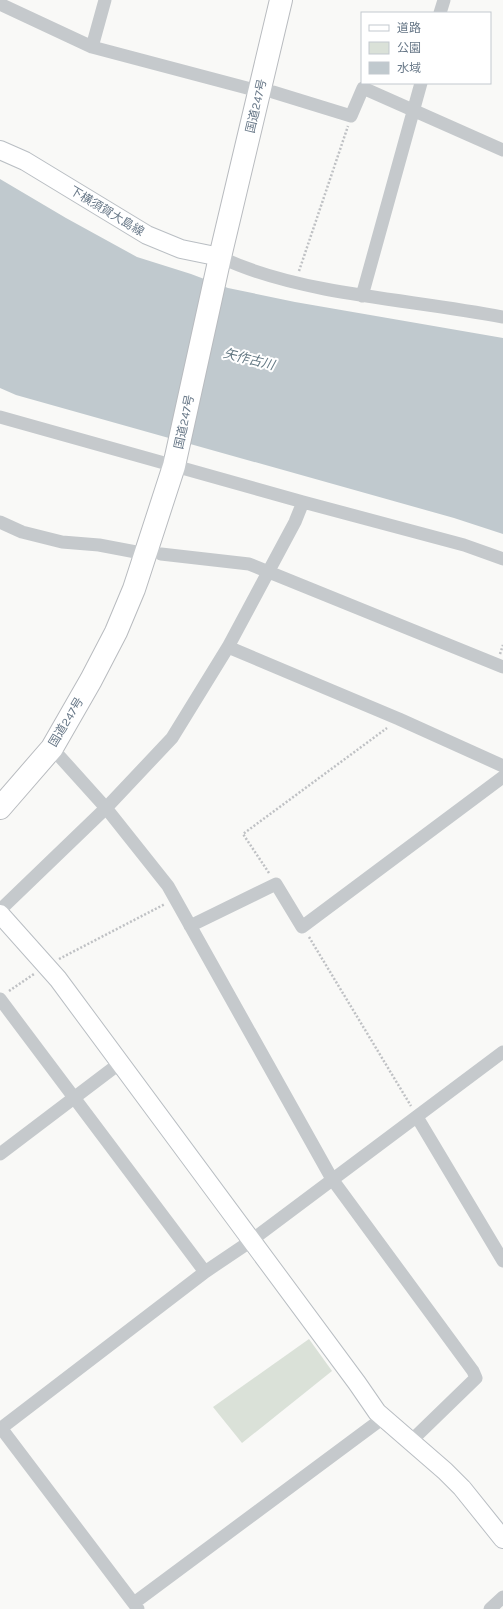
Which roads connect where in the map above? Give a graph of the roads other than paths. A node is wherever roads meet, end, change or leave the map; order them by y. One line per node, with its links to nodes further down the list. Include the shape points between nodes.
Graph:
1 (105, 0): 6 (street)
2 (281, 0): 13 (highway, 国道247号)
3 (444, 0): 5 (street)
4 (0, 4): 6 (street)
5 (440, 12)
6 (92, 47): 8 (street)
7 (421, 84): 10 (street)
8 (247, 88)
9 (273, 92): 10 (street, via 351,116 363,88)
10 (414, 110): 12 (street); 14 (street)
11 (0, 150): 13 (street, 下横須賀大島線, via 25,161 147,235 181,249)
12 (503, 150)
13 (220, 257): 14 (street, via 239,267 295,283); 17 (highway, 国道247号)
14 (362, 296): 15 (street)
15 (503, 317)
16 (0, 417): 17 (street)
17 (174, 466): 18 (street); 26 (highway, 国道247号, via 122,618 91,680)
18 (303, 502): 22 (street, via 464,545); 23 (street)
19 (0, 522): 20 (street, via 22,532 62,542)
20 (136, 552)
21 (161, 554): 23 (street, via 249,564)
22 (503, 559)
23 (269, 572): 24 (street); 25 (street)
24 (228, 647): 27 (street); 30 (street, via 172,738)
25 (503, 667)
26 (52, 748): 29 (highway, 国道247号); 30 (street)
27 (503, 766)
28 (503, 777): 33 (street, via 302,927 276,884)
29 (2, 802)
30 (106, 808): 31 (street); 33 (street, via 168,886)
31 (0, 910)
32 (0, 914): 36 (street, via 48,967)
33 (190, 926): 40 (street)
34 (3, 996): 37 (street)
35 (503, 1052): 38 (street)
36 (120, 1063): 37 (street); 41 (street)
37 (75, 1097): 39 (street); 43 (street)
38 (417, 1117): 40 (street); 42 (street)
39 (0, 1154)
40 (332, 1179): 41 (street); 46 (street, via 476,1378)
41 (251, 1241): 43 (street); 44 (street)
42 (503, 1261)
43 (205, 1272): 45 (street)
44 (383, 1418): 46 (street); 49 (street)
45 (1, 1429): 49 (street)
46 (410, 1442): 47 (street, via 462,1488)
47 (503, 1538)
48 (503, 1597): 50 (street)
49 (136, 1606)
50 (490, 1609)

